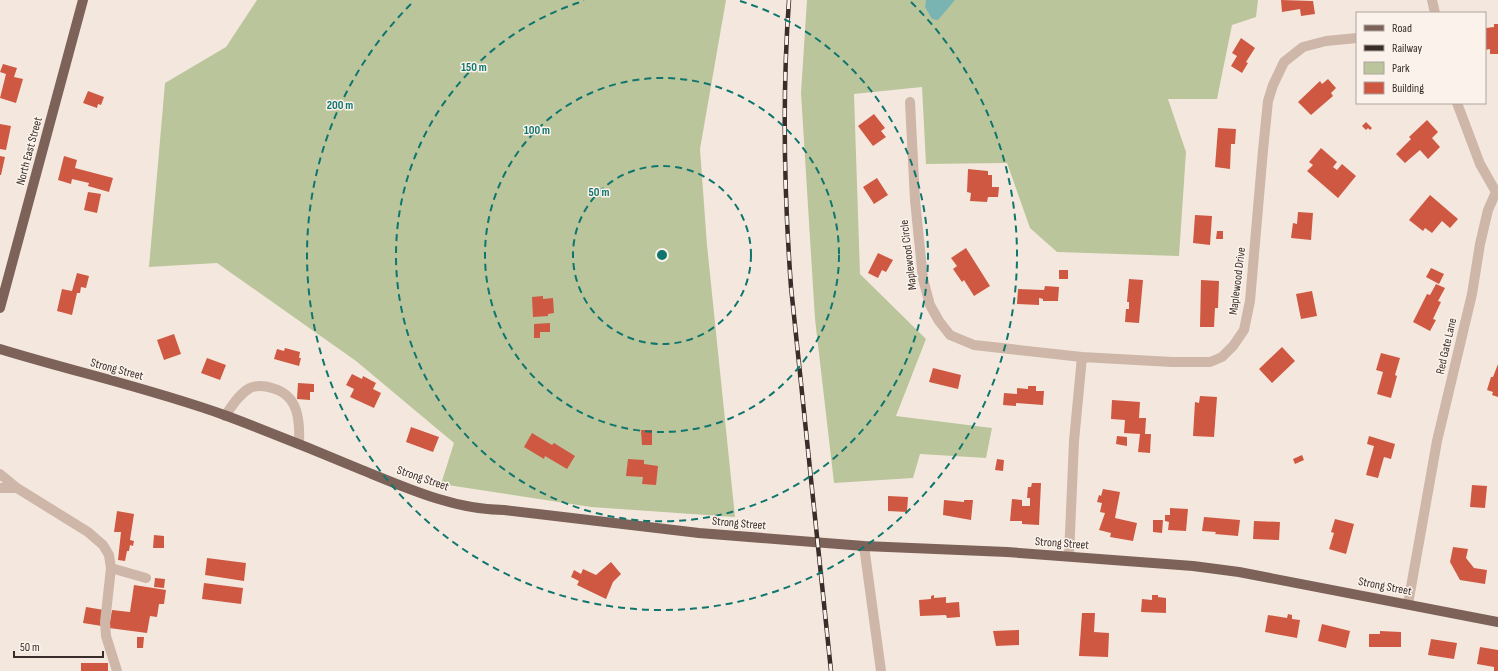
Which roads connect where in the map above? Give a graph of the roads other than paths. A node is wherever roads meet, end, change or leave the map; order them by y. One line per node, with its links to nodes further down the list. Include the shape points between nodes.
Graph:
1 (83, 0): 8 (main road, North East Street)
2 (1432, 0): 3 (street)
3 (1434, 12)
4 (1356, 38): 10 (street, Maplewood Drive, via 1326,41 1303,47 1284,62 1272,84 1262,150 1249,305 1244,330 1233,346 1222,357 1210,362)
5 (910, 102): 10 (street, Maplewood Circle, via 915,200 924,288 939,321 950,335 974,345)
6 (1457, 104): 7 (street, Red Gate Lane, via 1480,164)
7 (1497, 192): 20 (street, Red Gate Lane, via 1488,210 1480,244 1472,294 1433,462)
8 (0, 307)
9 (0, 350): 11 (main road, Strong Street, via 163,395)
10 (1082, 357): 17 (street, via 1074,441)
11 (225, 416): 12 (main road, Strong Street); 12 (street, via 240,396 252,387 266,386 276,389 286,394 296,407 299,417)
12 (299, 444): 16 (main road, Strong Street, via 431,496 486,510 699,533)
13 (0, 474): 15 (street)
14 (0, 488): 15 (street)
15 (17, 488): 18 (street, via 88,532 103,545 109,555)
16 (864, 546): 17 (main road, Strong Street); 23 (street)
17 (1069, 556): 20 (main road, Strong Street, via 1239,572)
18 (111, 568): 19 (street); 22 (street, via 105,622 106,636)
19 (146, 578)
20 (1408, 604): 21 (main road, Strong Street)
21 (1498, 622)
22 (116, 671)
23 (881, 671)

